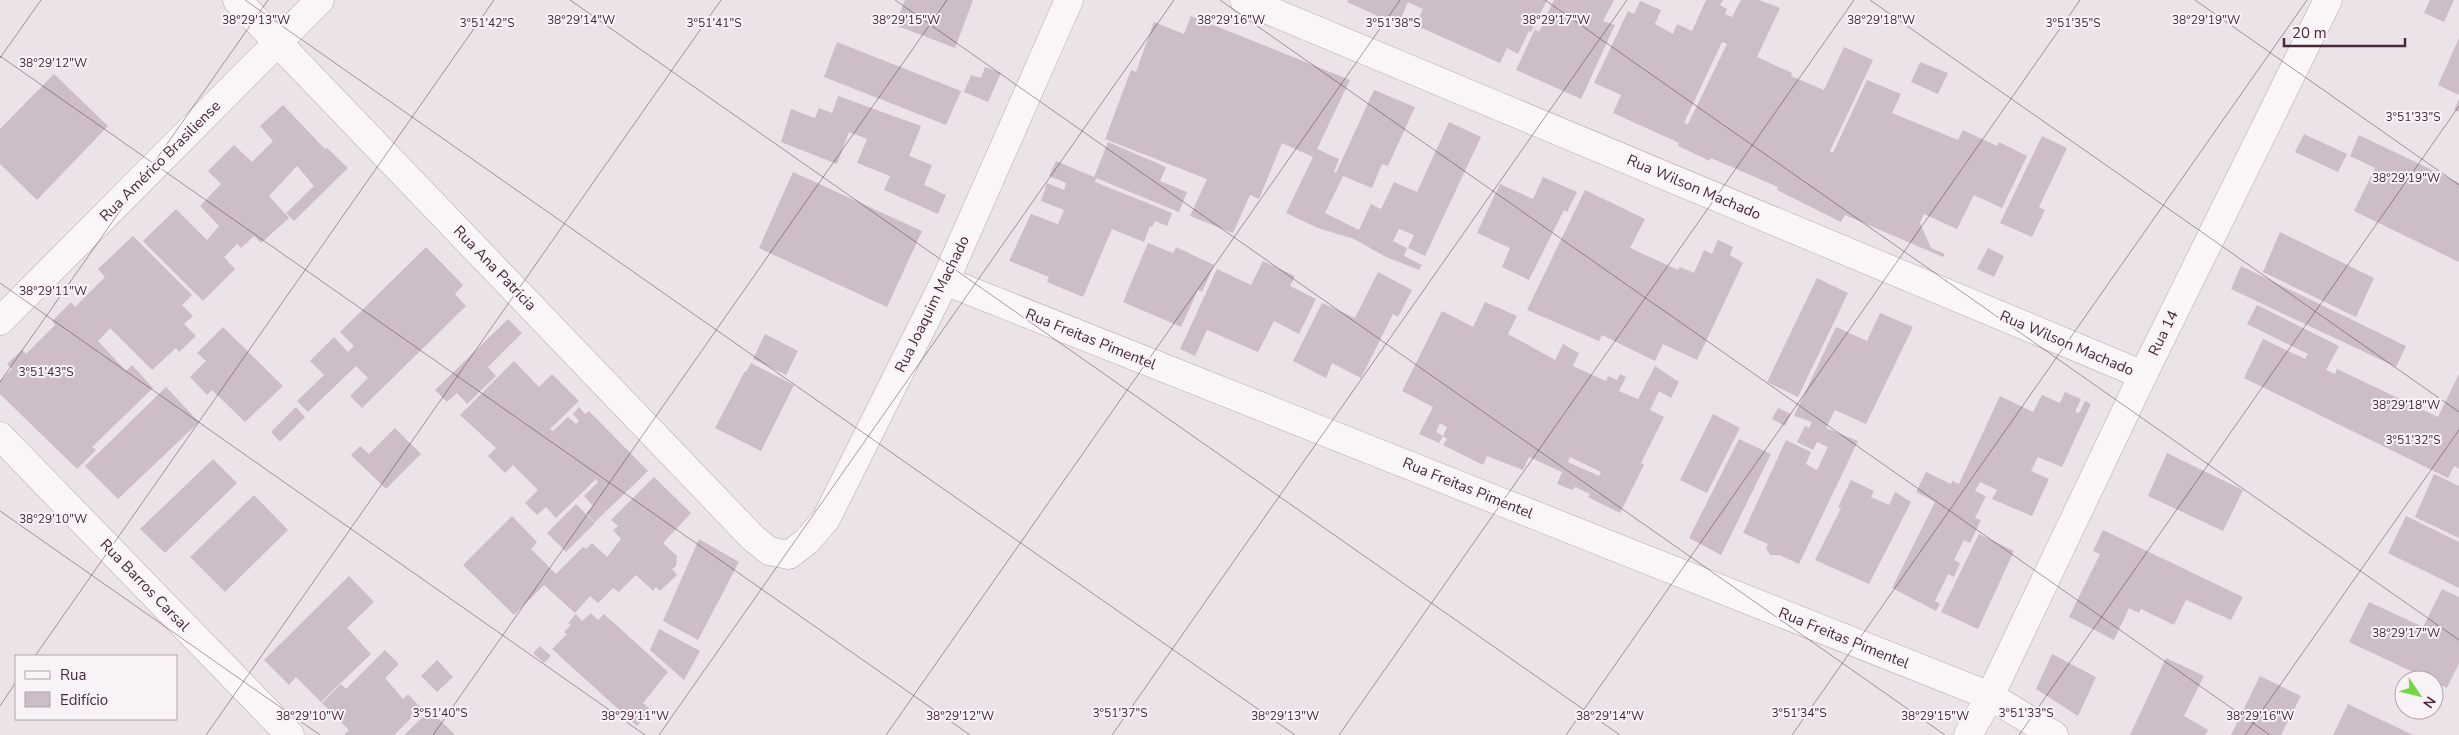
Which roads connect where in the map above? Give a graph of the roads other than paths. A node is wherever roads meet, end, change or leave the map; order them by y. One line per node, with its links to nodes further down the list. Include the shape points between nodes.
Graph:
1 (237, 0): 6 (street, Rua Ana Patricia)
2 (320, 0): 6 (street, Rua Américo Brasiliense)
3 (1069, 0): 7 (street, Rua Joaquim Machado)
4 (1244, 0): 9 (street, Rua Wilson Machado)
5 (2328, 0): 9 (street, Rua 14)
6 (279, 42): 8 (street, Rua Américo Brasiliense); 11 (street, Rua Ana Patricia)
7 (945, 281): 11 (street, Rua Joaquim Machado, via 826,519 807,541 789,555 769,551); 12 (street, Rua Freitas Pimentel)
8 (0, 321)
9 (2143, 374): 12 (street, Rua 14)
10 (0, 436): 13 (street, Rua Barros Carsal)
11 (753, 538)
12 (1990, 696): 14 (street); 15 (street, Rua Freitas Pimentel)
13 (290, 735)
14 (1968, 735)
15 (2054, 735)

